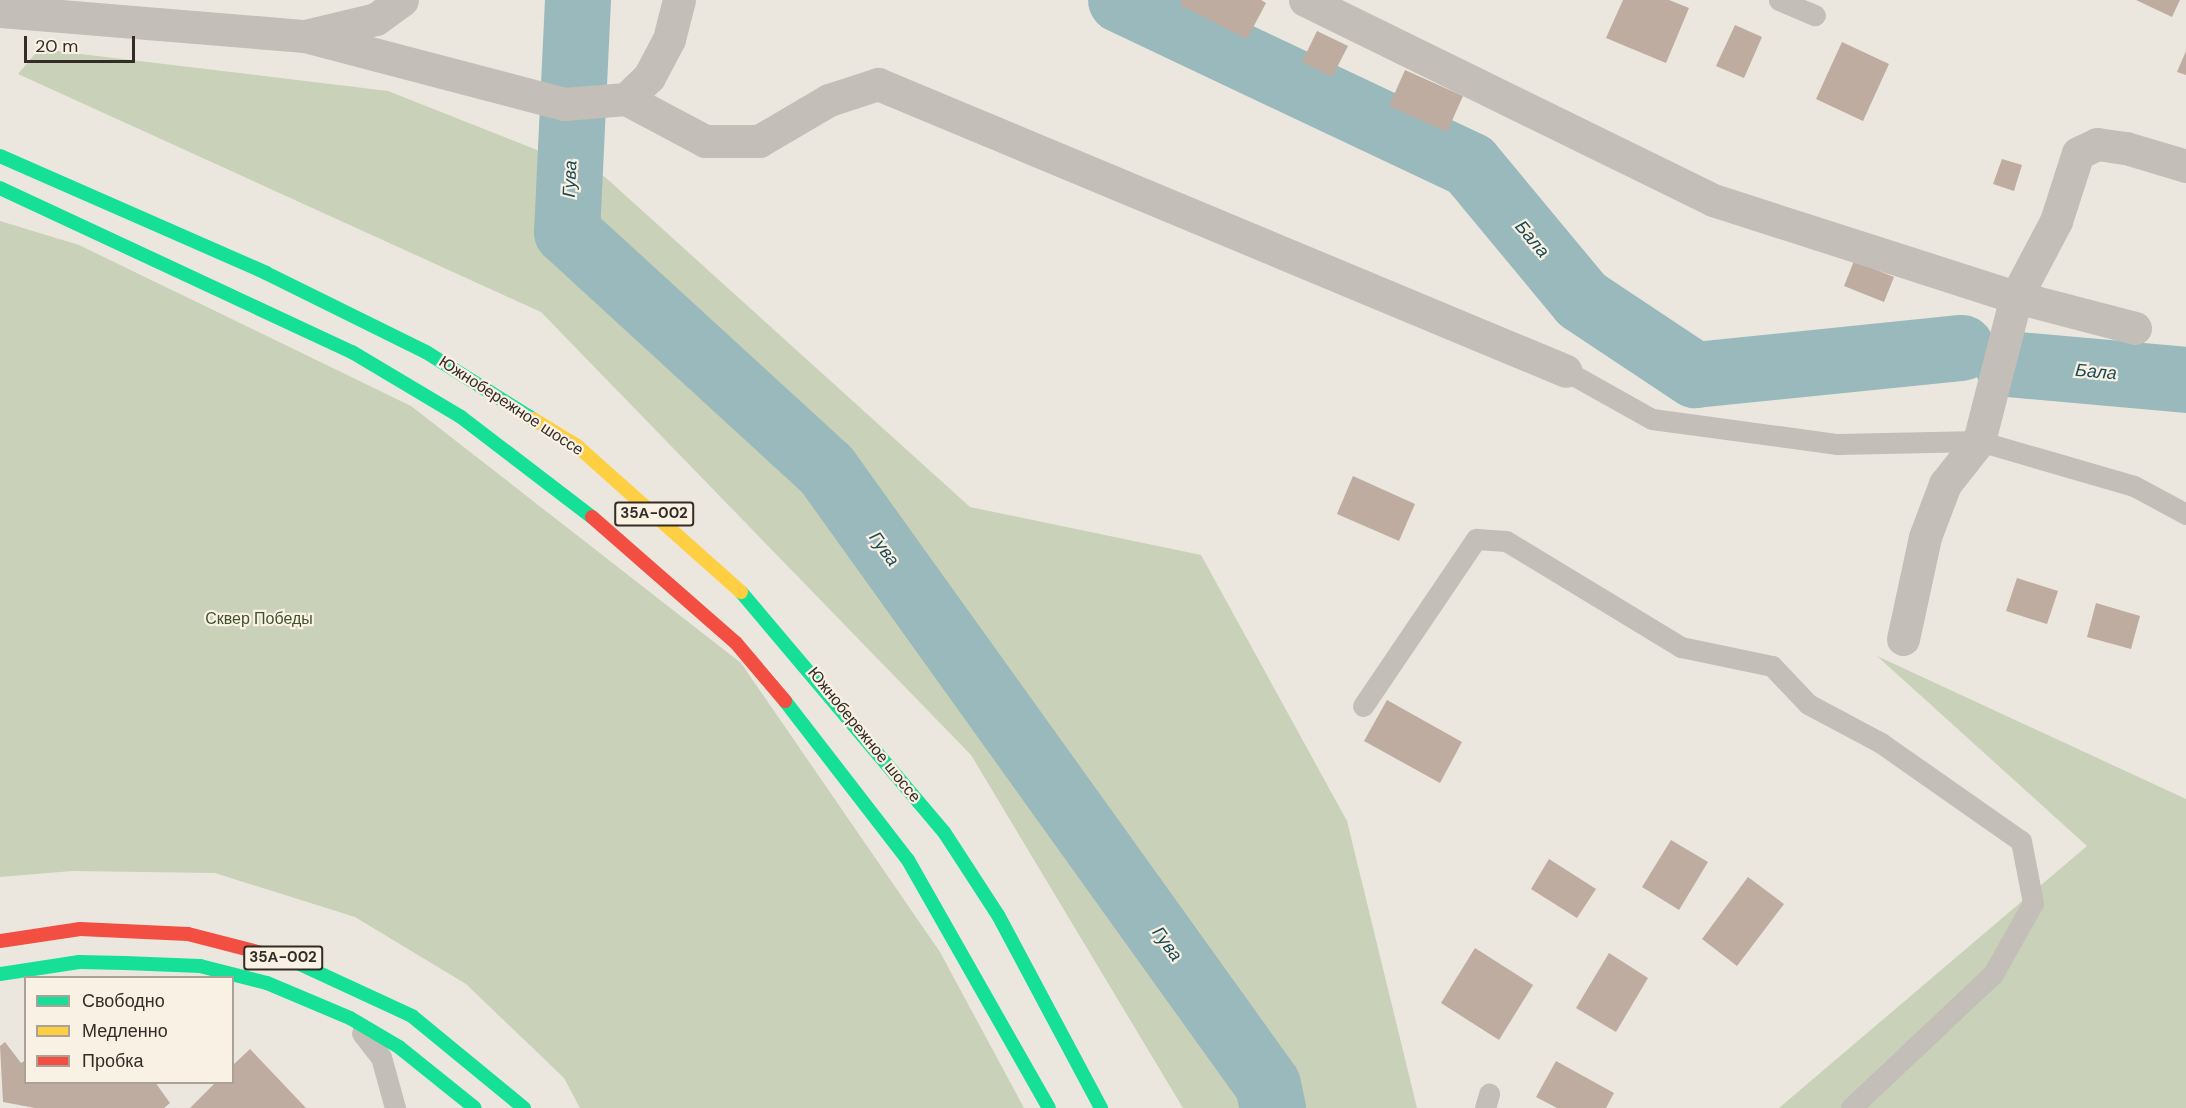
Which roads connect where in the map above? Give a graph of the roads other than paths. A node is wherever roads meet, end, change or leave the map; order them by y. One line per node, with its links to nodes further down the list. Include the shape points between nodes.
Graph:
1 (402, 0): 7 (street, via 376,19)
2 (679, 0): 8 (street, via 669,39 649,77)
3 (1305, 0): 12 (street, via 1713,200)
4 (1779, 0): 6 (lane)
5 (0, 12): 7 (street)
6 (1815, 15)
7 (306, 36): 8 (street, via 564,104)
8 (618, 101): 14 (street, via 705,141 734,143 759,141 829,100 878,84)
9 (0, 156): 27 (highway, Южнобережное шоссе / 35А-002, via 266,273 426,352 576,445 760,609 929,814 998,915)
10 (2186, 166): 12 (street, via 2126,148 2097,144 2078,153 2056,221)
11 (0, 188): 26 (highway, 35А-002, via 352,352 461,417 619,538 736,643 819,741 908,860 956,936)
12 (2016, 297): 13 (street); 15 (street)
13 (2135, 328)
14 (1566, 372): 15 (lane, via 1652,419 1837,444)
15 (1979, 441): 16 (lane, via 2124,482); 17 (street, via 1945,484 1925,537)
16 (2186, 514)
17 (1903, 639)
18 (1363, 706): 28 (lane, via 1476,539 1506,541 1681,647 1772,666 1808,704 1881,743 2021,841 2033,903 1993,974)
19 (0, 941): 25 (highway, 35А-002, via 80,929 188,934 291,960 412,1016 486,1071)
20 (131, 970): 21 (highway, 35А-002, via 79,962); 22 (highway, 35А-002, via 200,966 267,983)
21 (0, 974)
22 (350, 1018): 23 (lane, via 381,1057); 24 (highway, 35А-002, via 399,1047)
23 (395, 1108)
24 (475, 1108)
25 (524, 1108)
26 (1049, 1108)
27 (1101, 1108)
28 (1851, 1108)

